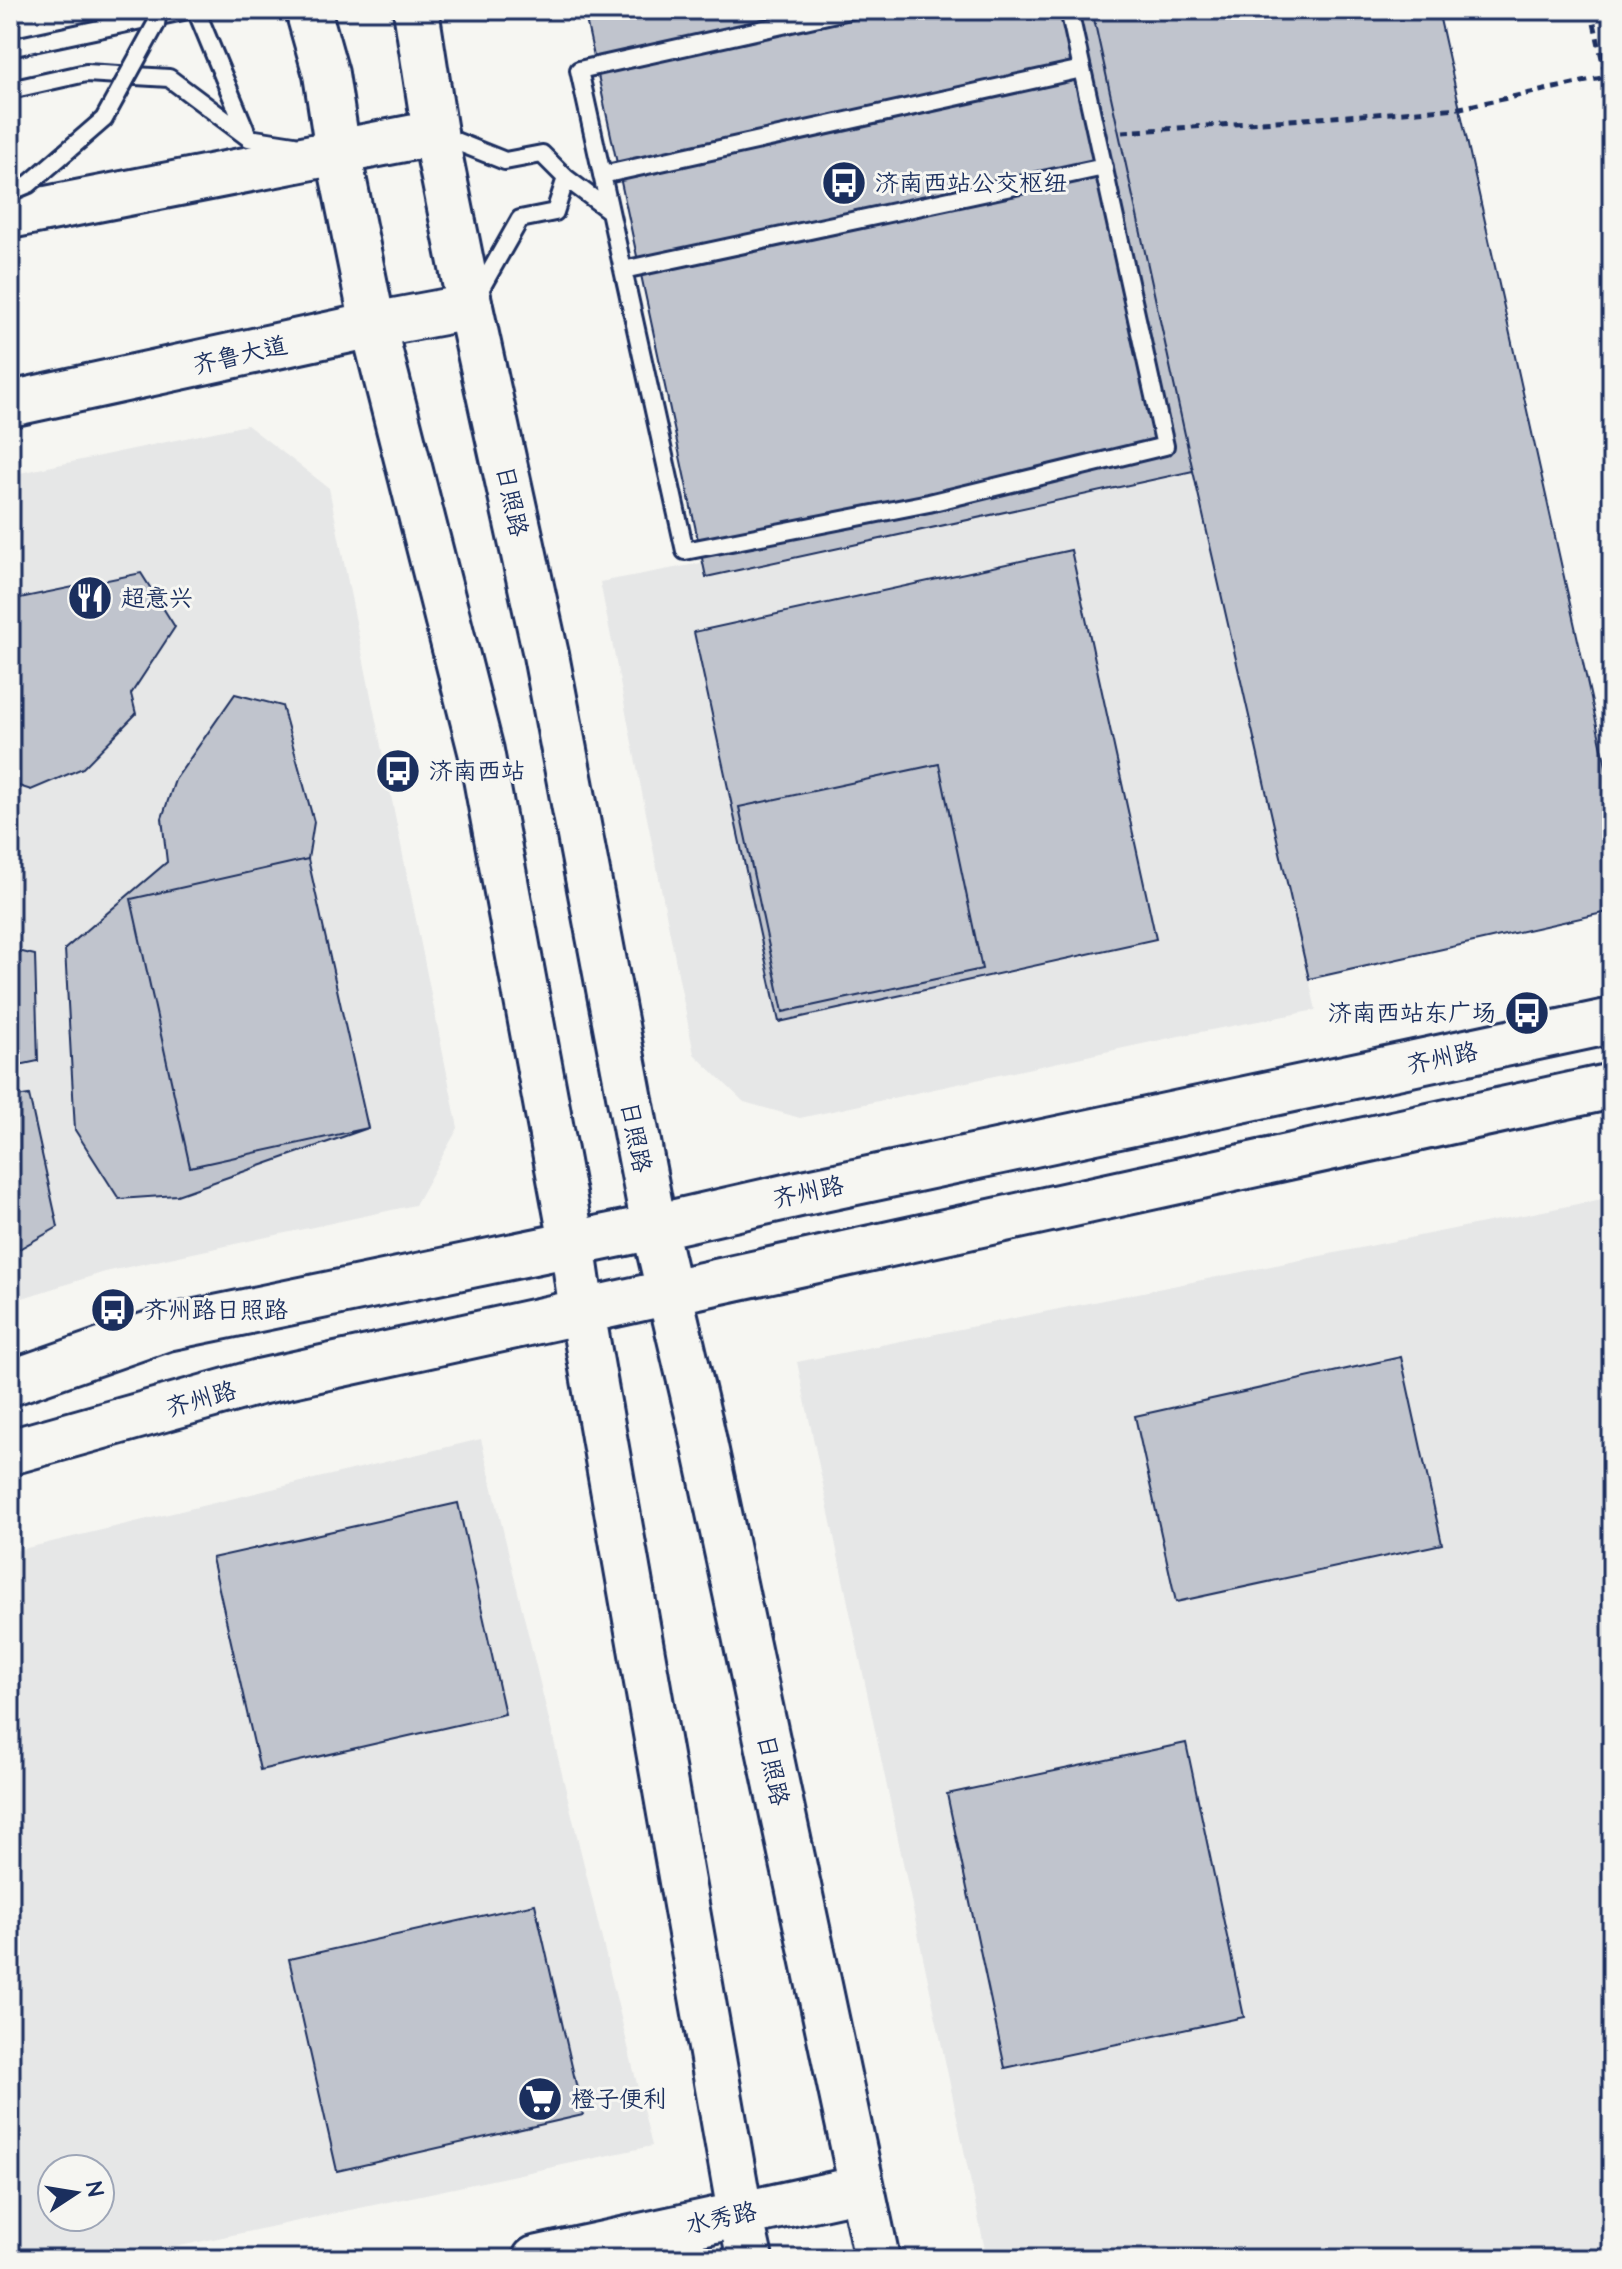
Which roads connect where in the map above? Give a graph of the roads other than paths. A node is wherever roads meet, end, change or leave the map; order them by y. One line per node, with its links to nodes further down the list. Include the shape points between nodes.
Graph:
1 (158, 10): 17 (lane, bridge, via 156,24 104,119 29,184)
2 (188, 10): 8 (lane)
3 (196, 10): 12 (lane)
4 (308, 10): 13 (main road, via 326,74)
5 (416, 10): 11 (main road, 日照路)
6 (850, 10): 15 (lane, via 579,70)
7 (1069, 10): 9 (lane)
8 (10, 48)
9 (1082, 69): 14 (lane); 15 (lane)
10 (10, 90): 12 (lane, via 86,73 169,78)
11 (435, 133): 13 (main road); 16 (lane, via 505,161 542,154); 21 (main road, 日照路)
12 (249, 138): 13 (lane)
13 (338, 152): 19 (main road); 22 (main road)
14 (1104, 167): 20 (lane); 20 (lane, via 1165,446 929,503 685,551)
15 (602, 175): 18 (lane)
16 (566, 178): 18 (lane); 21 (lane, via 555,212 520,219)
17 (10, 192)
18 (610, 211): 20 (lane)
19 (10, 216)
20 (623, 270)
21 (470, 307): 22 (main road, 齐鲁大道); 26 (main road, 日照路, via 546,655)
22 (373, 325): 23 (main road, 齐鲁大道); 27 (main road, via 481,751)
23 (10, 404)
24 (1612, 1021): 26 (main road, 齐州路)
25 (1612, 1086): 28 (main road, 齐州路)
26 (654, 1227): 27 (main road, 齐州路); 28 (main road, 日照路)
27 (572, 1243): 29 (main road); 30 (main road, 齐州路, via 167,1328)
28 (668, 1293): 29 (main road, 齐州路); 32 (main road, 日照路)
29 (582, 1311): 31 (main road, 齐州路, via 259,1382); 33 (main road)
30 (10, 1383)
31 (10, 1452)
32 (862, 2188): 33 (main road, 水秀路); 36 (main road, 日照路)
33 (740, 2213): 34 (main road, 水秀路); 35 (main road)
34 (535, 2259)
35 (750, 2259)
36 (877, 2259)

